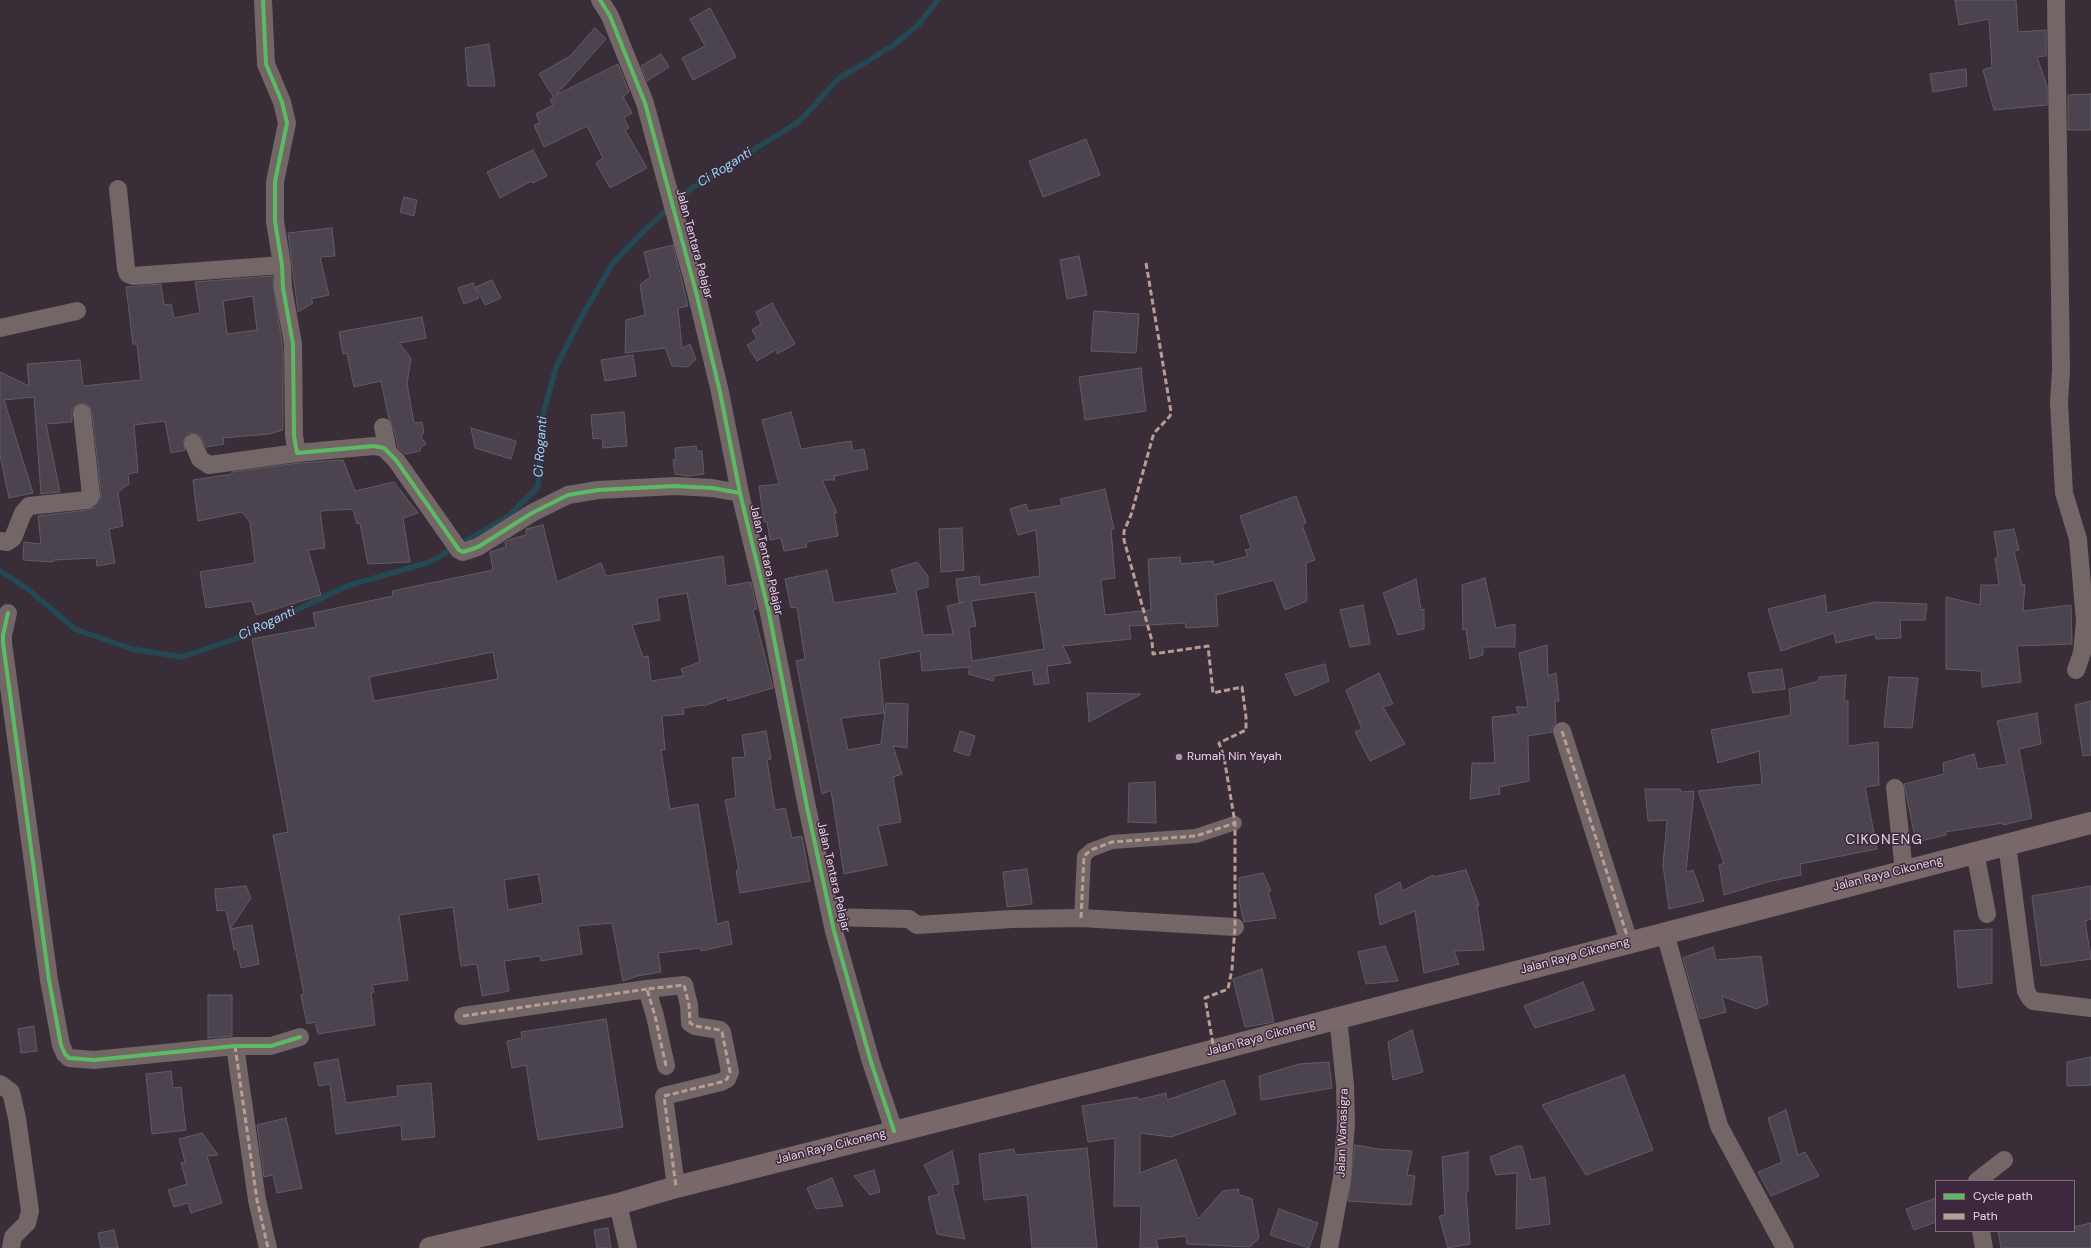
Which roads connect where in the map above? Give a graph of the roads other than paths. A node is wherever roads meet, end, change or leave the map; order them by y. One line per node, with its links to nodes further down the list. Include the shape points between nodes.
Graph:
1 (263, 0): 5 (street, via 266,64 282,102 287,123 274,182 275,221)
2 (600, 0): 13 (street, Jalan Tentara Pelajar, via 610,16 645,102 714,369)
3 (2056, 0): 16 (street, via 2061,362 2059,402 2064,493 2078,539 2085,621 2082,653)
4 (118, 189): 5 (street, via 128,274 133,276)
5 (282, 265): 12 (street, via 283,288 293,344 294,436)
6 (78, 311): 7 (street)
7 (0, 328)
8 (82, 413): 14 (street, via 90,498 29,506 23,513 13,538 7,542)
9 (383, 427): 11 (street)
10 (193, 443): 12 (street, via 200,459 209,465)
11 (388, 452): 12 (street, via 374,446); 13 (street, via 419,491 455,544 468,551 568,494 675,486)
12 (297, 454)
13 (740, 493): 25 (street, Jalan Tentara Pelajar, via 769,613)
14 (0, 540)
15 (8, 613): 35 (street, via 3,643 49,980 63,1049 69,1058 94,1060)
16 (2076, 670)
17 (1562, 731): 29 (street)
18 (1895, 788): 23 (street)
19 (1235, 823): 26 (street, via 1196,836 1112,842 1091,850 1084,856)
20 (2091, 823): 21 (highway, Jalan Raya Cikoneng)
21 (2007, 844): 22 (highway, Jalan Raya Cikoneng); 31 (street, via 2026,991 2033,1001)
22 (1975, 852): 23 (highway, Jalan Raya Cikoneng); 24 (street)
23 (1904, 870): 28 (highway, Jalan Raya Cikoneng)
24 (1987, 914)
25 (831, 917): 26 (street, via 909,919 917,925); 38 (street, Jalan Tentara Pelajar, via 871,1062)
26 (1082, 918): 27 (street)
27 (1235, 927)
28 (1665, 933): 29 (highway, Jalan Raya Cikoneng); 49 (street, via 1719,1126)
29 (1629, 942): 33 (highway, Jalan Raya Cikoneng)
30 (647, 989): 32 (street); 36 (street); 41 (street, via 684,985 690,1023 722,1032 729,1064 730,1072 727,1079 664,1096)
31 (2091, 1008)
32 (463, 1016)
33 (1338, 1017): 38 (highway, Jalan Raya Cikoneng); 48 (street, Jalan Wanasigra, via 1346,1123 1342,1178)
34 (300, 1037): 35 (street, via 271,1046)
35 (236, 1046): 45 (street, via 257,1200)
36 (666, 1066)
37 (0, 1084): 44 (street, via 11,1092 30,1211 27,1223 13,1238)
38 (894, 1131): 41 (highway, Jalan Raya Cikoneng)
39 (2004, 1160): 40 (street)
40 (1978, 1180)
41 (676, 1187): 42 (highway, Jalan Raya Cikoneng)
42 (618, 1204): 46 (highway, Jalan Raya Cikoneng); 47 (street)
43 (1981, 1232): 50 (street)
44 (11, 1248)
45 (268, 1248)
46 (430, 1248)
47 (628, 1248)
48 (1329, 1248)
49 (1785, 1248)
50 (1984, 1248)

